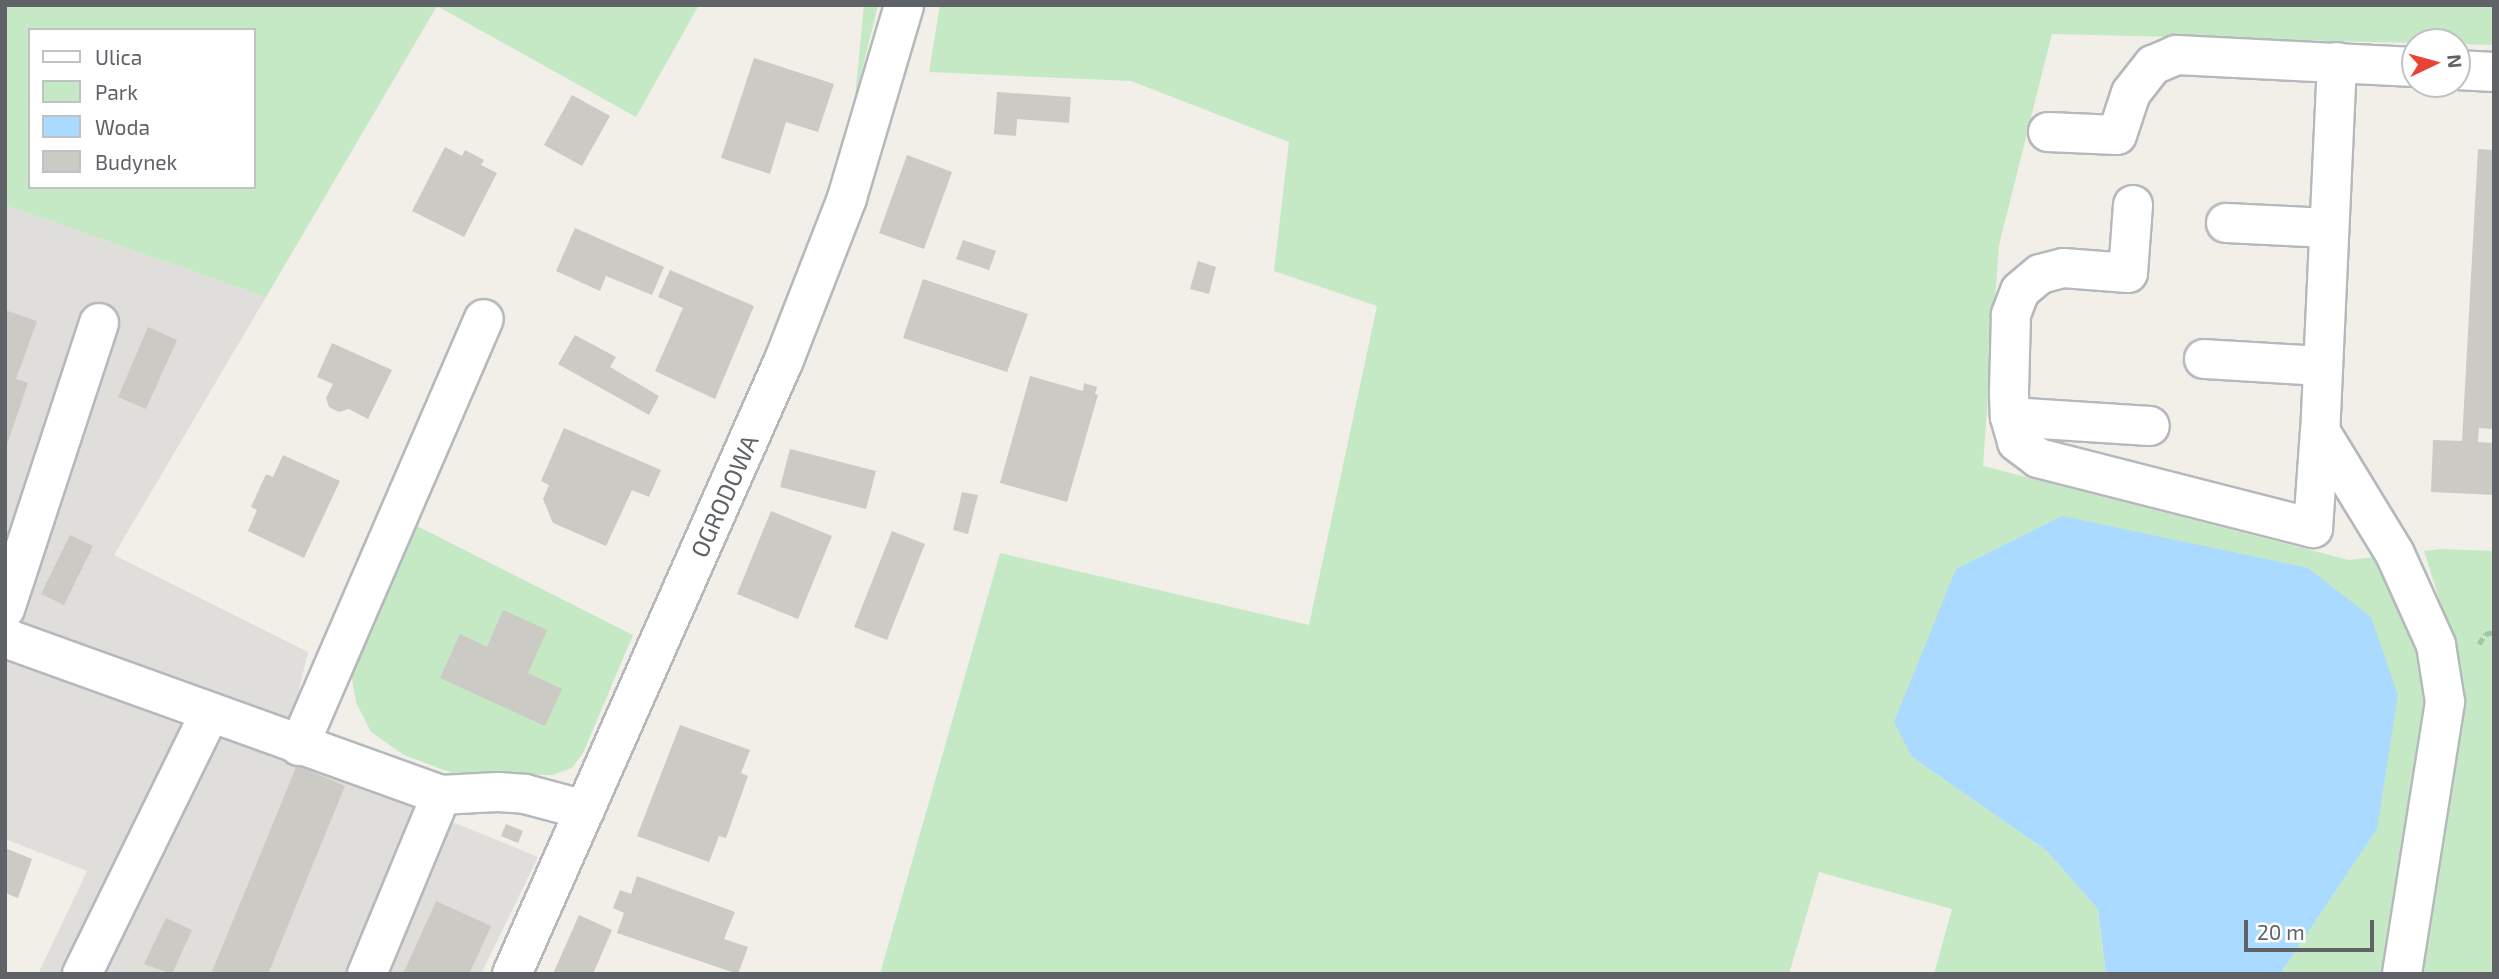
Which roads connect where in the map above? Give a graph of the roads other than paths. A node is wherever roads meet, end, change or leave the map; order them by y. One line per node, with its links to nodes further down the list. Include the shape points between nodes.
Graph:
1 (904, 5): 22 (street, OGRODOWA, via 863,151 830,244 784,360)
2 (2337, 62): 3 (street); 6 (street, via 2176,55 2153,65 2131,93 2117,135); 9 (street)
3 (2401, 66)
4 (2471, 70): 5 (street)
5 (2494, 72)
6 (2048, 132)
7 (2133, 205): 14 (street, via 2128,273 2063,268 2040,274 2020,291 2011,315)
8 (2226, 223): 9 (street)
9 (2329, 228): 13 (street)
10 (484, 319): 20 (street)
11 (99, 323): 17 (street)
12 (2204, 359): 13 (street)
13 (2323, 366): 16 (street)
14 (2010, 417): 15 (street); 16 (street, via 2017,442 2038,458 2313,528)
15 (2150, 426)
16 (2320, 431): 26 (street, via 2396,554 2436,645 2445,702)
17 (5, 609)
18 (5, 638): 19 (street)
19 (211, 713): 20 (street); 23 (street)
20 (299, 746): 21 (street)
21 (441, 795): 22 (street, via 525,794); 24 (street)
22 (585, 810): 25 (street, OGRODOWA)
23 (82, 974)
24 (367, 974)
25 (512, 974)
26 (2402, 974)

